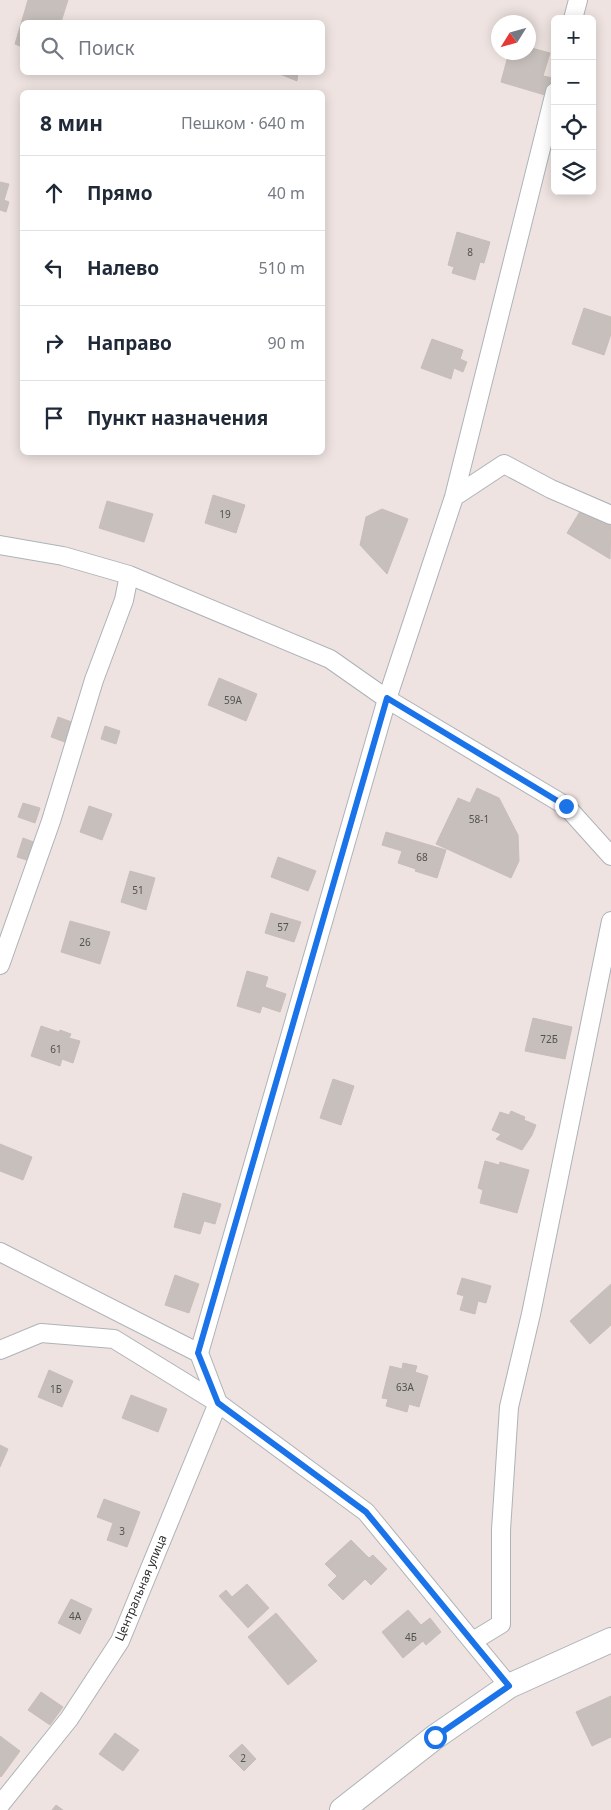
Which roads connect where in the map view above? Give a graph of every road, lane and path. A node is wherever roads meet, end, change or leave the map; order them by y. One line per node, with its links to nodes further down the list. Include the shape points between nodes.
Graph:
1 (578, 0): 2 (street)
2 (574, 15)
3 (552, 105): 4 (street)
4 (454, 497): 5 (street, via 504,464); 8 (street)
5 (611, 515)
6 (0, 546): 7 (street, via 62,556)
7 (129, 575): 8 (street, via 330,659); 12 (street, via 124,600 94,680 51,821)
8 (387, 698): 9 (street, via 566,806); 15 (street)
9 (611, 856)
10 (611, 921): 11 (street)
11 (609, 940): 18 (street, via 509,1407 501,1530 501,1624)
12 (0, 965)
13 (0, 1252): 15 (street)
14 (0, 1350): 16 (street, via 41,1334 114,1339)
15 (198, 1353): 16 (street)
16 (218, 1403): 18 (street, via 366,1512); 20 (street, Центральная улица, via 120,1641 70,1719)
17 (611, 1640): 19 (main road)
18 (473, 1641): 19 (street)
19 (509, 1686): 21 (main road, via 435,1737)
20 (0, 1805)
21 (342, 1810)

